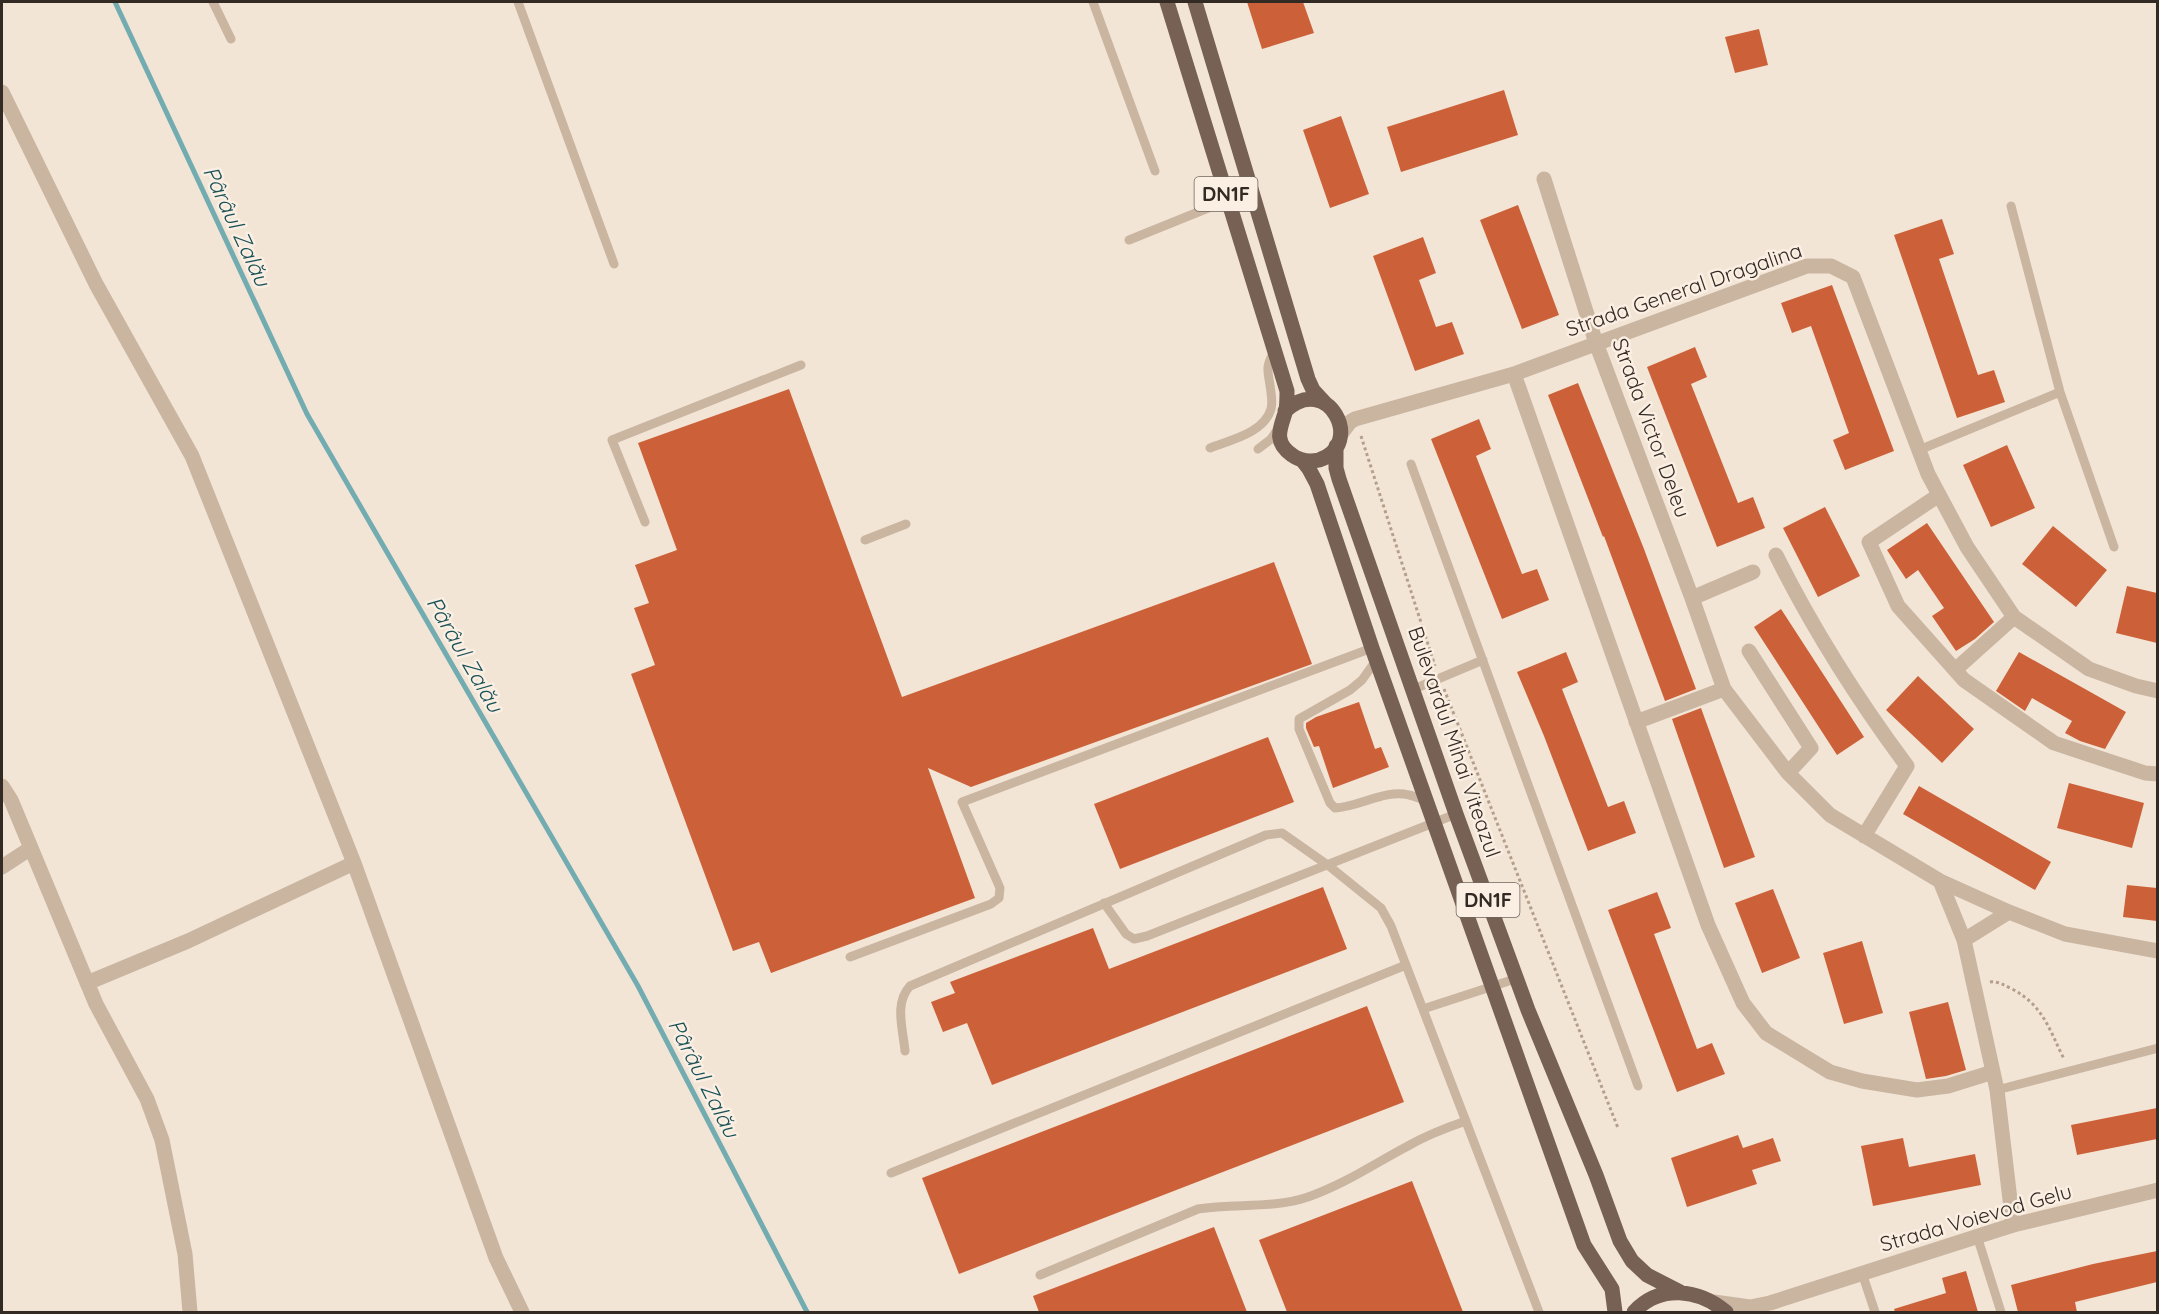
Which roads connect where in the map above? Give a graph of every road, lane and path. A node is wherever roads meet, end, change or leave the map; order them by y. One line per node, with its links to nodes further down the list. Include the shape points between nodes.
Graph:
1 (213, 2): 6 (lane)
2 (518, 2): 15 (lane)
3 (1093, 2): 10 (lane)
4 (1167, 2): 9 (main road, DN1F)
5 (1195, 2): 8 (main road, Bulevardul Mihai Viteazul / DN1F)
6 (231, 39)
7 (2, 92): 55 (street, via 96,284 192,456)
8 (1236, 139): 9 (main road); 21 (main road, Bulevardul Mihai Viteazul / DN1F, via 1308,379)
9 (1211, 147): 12 (main road, DN1F)
10 (1155, 171)
11 (1544, 179): 16 (street, Strada Victor Deleu)
12 (1228, 200): 14 (lane); 17 (main road, DN1F)
13 (2011, 206): 20 (lane)
14 (1130, 240)
15 (614, 264)
16 (1596, 343): 19 (street, Strada General Dragalina); 26 (street, Strada General Dragalina, via 1807,266 1832,266 1853,277); 36 (street, Strada Victor Deleu)
17 (1275, 350): 22 (main road, DN1F, via 1287,392); 25 (lane, via 1266,367 1272,399 1266,419 1248,433)
18 (801, 365): 30 (lane, via 612,441)
19 (1514, 374): 23 (street, Strada General Dragalina); 46 (street)
20 (2060, 392): 26 (lane); 33 (lane)
21 (1331, 408): 22 (main road, via 1318,400 1300,401); 23 (street); 24 (main road, Bulevardul Mihai Viteazul / DN1F, via 1340,423)
22 (1282, 418): 27 (main road, DN1F, via 1281,440); 27 (lane, via 1271,439 1258,449 1269,448)
23 (1355, 419): 24 (street); 42 (path)
24 (1339, 440): 27 (main road, via 1322,459 1312,461); 43 (main road, Bulevardul Mihai Viteazul / DN1F, via 1335,460 1339,479)
25 (1210, 448)
26 (1919, 450): 29 (street, Strada General Dragalina)
27 (1295, 456): 39 (main road, DN1F, via 1317,484)
28 (1412, 464): 40 (lane)
29 (1939, 495): 37 (street, Strada General Dragalina, via 1967,547); 41 (street, via 1869,542 1898,606)
30 (645, 522)
31 (906, 524): 32 (lane)
32 (865, 540)
33 (2114, 548)
34 (1776, 555): 53 (street, via 1870,717 1907,766)
35 (1753, 572): 36 (street)
36 (1692, 598): 44 (street, Strada Victor Deleu)
37 (2014, 617): 41 (street); 45 (street, Strada General Dragalina, via 2089,669)
38 (1749, 651): 47 (street, via 1811,748)
39 (1375, 654): 50 (main road, DN1F); 50 (lane, via 1362,680 1299,718 1299,729 1335,808 1393,794 1408,794); 63 (lane, via 963,802 999,888 999,898)
40 (1483, 660): 42 (lane); 74 (lane)
41 (1955, 670): 48 (street, via 2054,743)
42 (1439, 678): 43 (lane); 77 (path)
43 (1414, 689): 51 (main road, Bulevardul Mihai Viteazul / DN1F)
44 (1724, 689): 46 (street); 47 (street, Strada Victor Deleu)
45 (2157, 691)
46 (1636, 722): 73 (street, via 1708,925 1743,1003 1766,1033 1830,1072 1862,1081 1917,1090 1948,1086)
47 (1788, 772): 53 (street, Strada Victor Deleu, via 1830,815)
48 (2157, 774)
49 (2, 786): 54 (street)
50 (1427, 801): 52 (main road, DN1F)
51 (1456, 814): 52 (lane); 65 (main road, Bulevardul Mihai Viteazul / DN1F)
52 (1434, 823): 56 (lane); 68 (main road, DN1F)
53 (1864, 836): 58 (street, Strada Victor Deleu)
54 (31, 848): 57 (street); 66 (street)
55 (354, 863): 66 (street, via 188,941); 88 (street, via 496,1258)
56 (1329, 866): 59 (lane, via 1282,833 1266,834); 59 (lane, via 1134,939); 64 (lane, via 1381,908)
57 (2, 867)
58 (1940, 881): 60 (street, Strada Victor Deleu); 61 (street)
59 (1104, 903): 71 (lane, via 910,986 900,1004)
60 (2008, 912): 61 (street); 62 (street, Strada Victor Deleu, via 2065,934)
61 (1964, 940): 67 (street)
62 (2157, 951)
63 (850, 957)
64 (1406, 964): 69 (lane); 78 (lane)
65 (1518, 978): 68 (lane); 85 (main road, Bulevardul Mihai Viteazul / DN1F, via 1620,1241 1632,1261 1647,1275)
66 (87, 983): 87 (street, via 147,1099 162,1140 185,1254)
67 (1974, 984): 72 (path, via 1996,981 2023,994 2041,1012); 73 (street)
68 (1493, 987): 69 (lane); 90 (main road, DN1F, via 1584,1245 1612,1289)
69 (1423, 1009): 76 (lane)
70 (2157, 1048): 72 (lane)
71 (905, 1051)
72 (2069, 1071): 75 (lane)
73 (1993, 1072): 75 (street)
74 (1638, 1086)
75 (1997, 1090): 80 (street)
76 (1466, 1121): 83 (lane, via 1437,1131 1370,1169 1308,1197 1272,1206 1198,1209); 89 (lane)
77 (1618, 1128)
78 (891, 1173)
79 (2157, 1190): 80 (street, Strada Voievod Gelu)
80 (2013, 1225): 81 (street, Strada Voievod Gelu)
81 (1977, 1236): 82 (street, Strada Voievod Gelu); 95 (lane)
82 (1862, 1274): 84 (street, Strada Voievod Gelu); 94 (lane)
83 (1040, 1275)
84 (1807, 1291): 86 (street, Strada Voievod Gelu, via 1750,1307); 93 (street)
85 (1680, 1292): 86 (main road, DN1F); 91 (main road, via 1655,1297)
86 (1714, 1302): 92 (main road, DN1F)
87 (190, 1312)
88 (522, 1312)
89 (1539, 1312)
90 (1616, 1312)
91 (1634, 1312)
92 (1726, 1312)
93 (1777, 1312)
94 (1875, 1312)
95 (2001, 1312)

